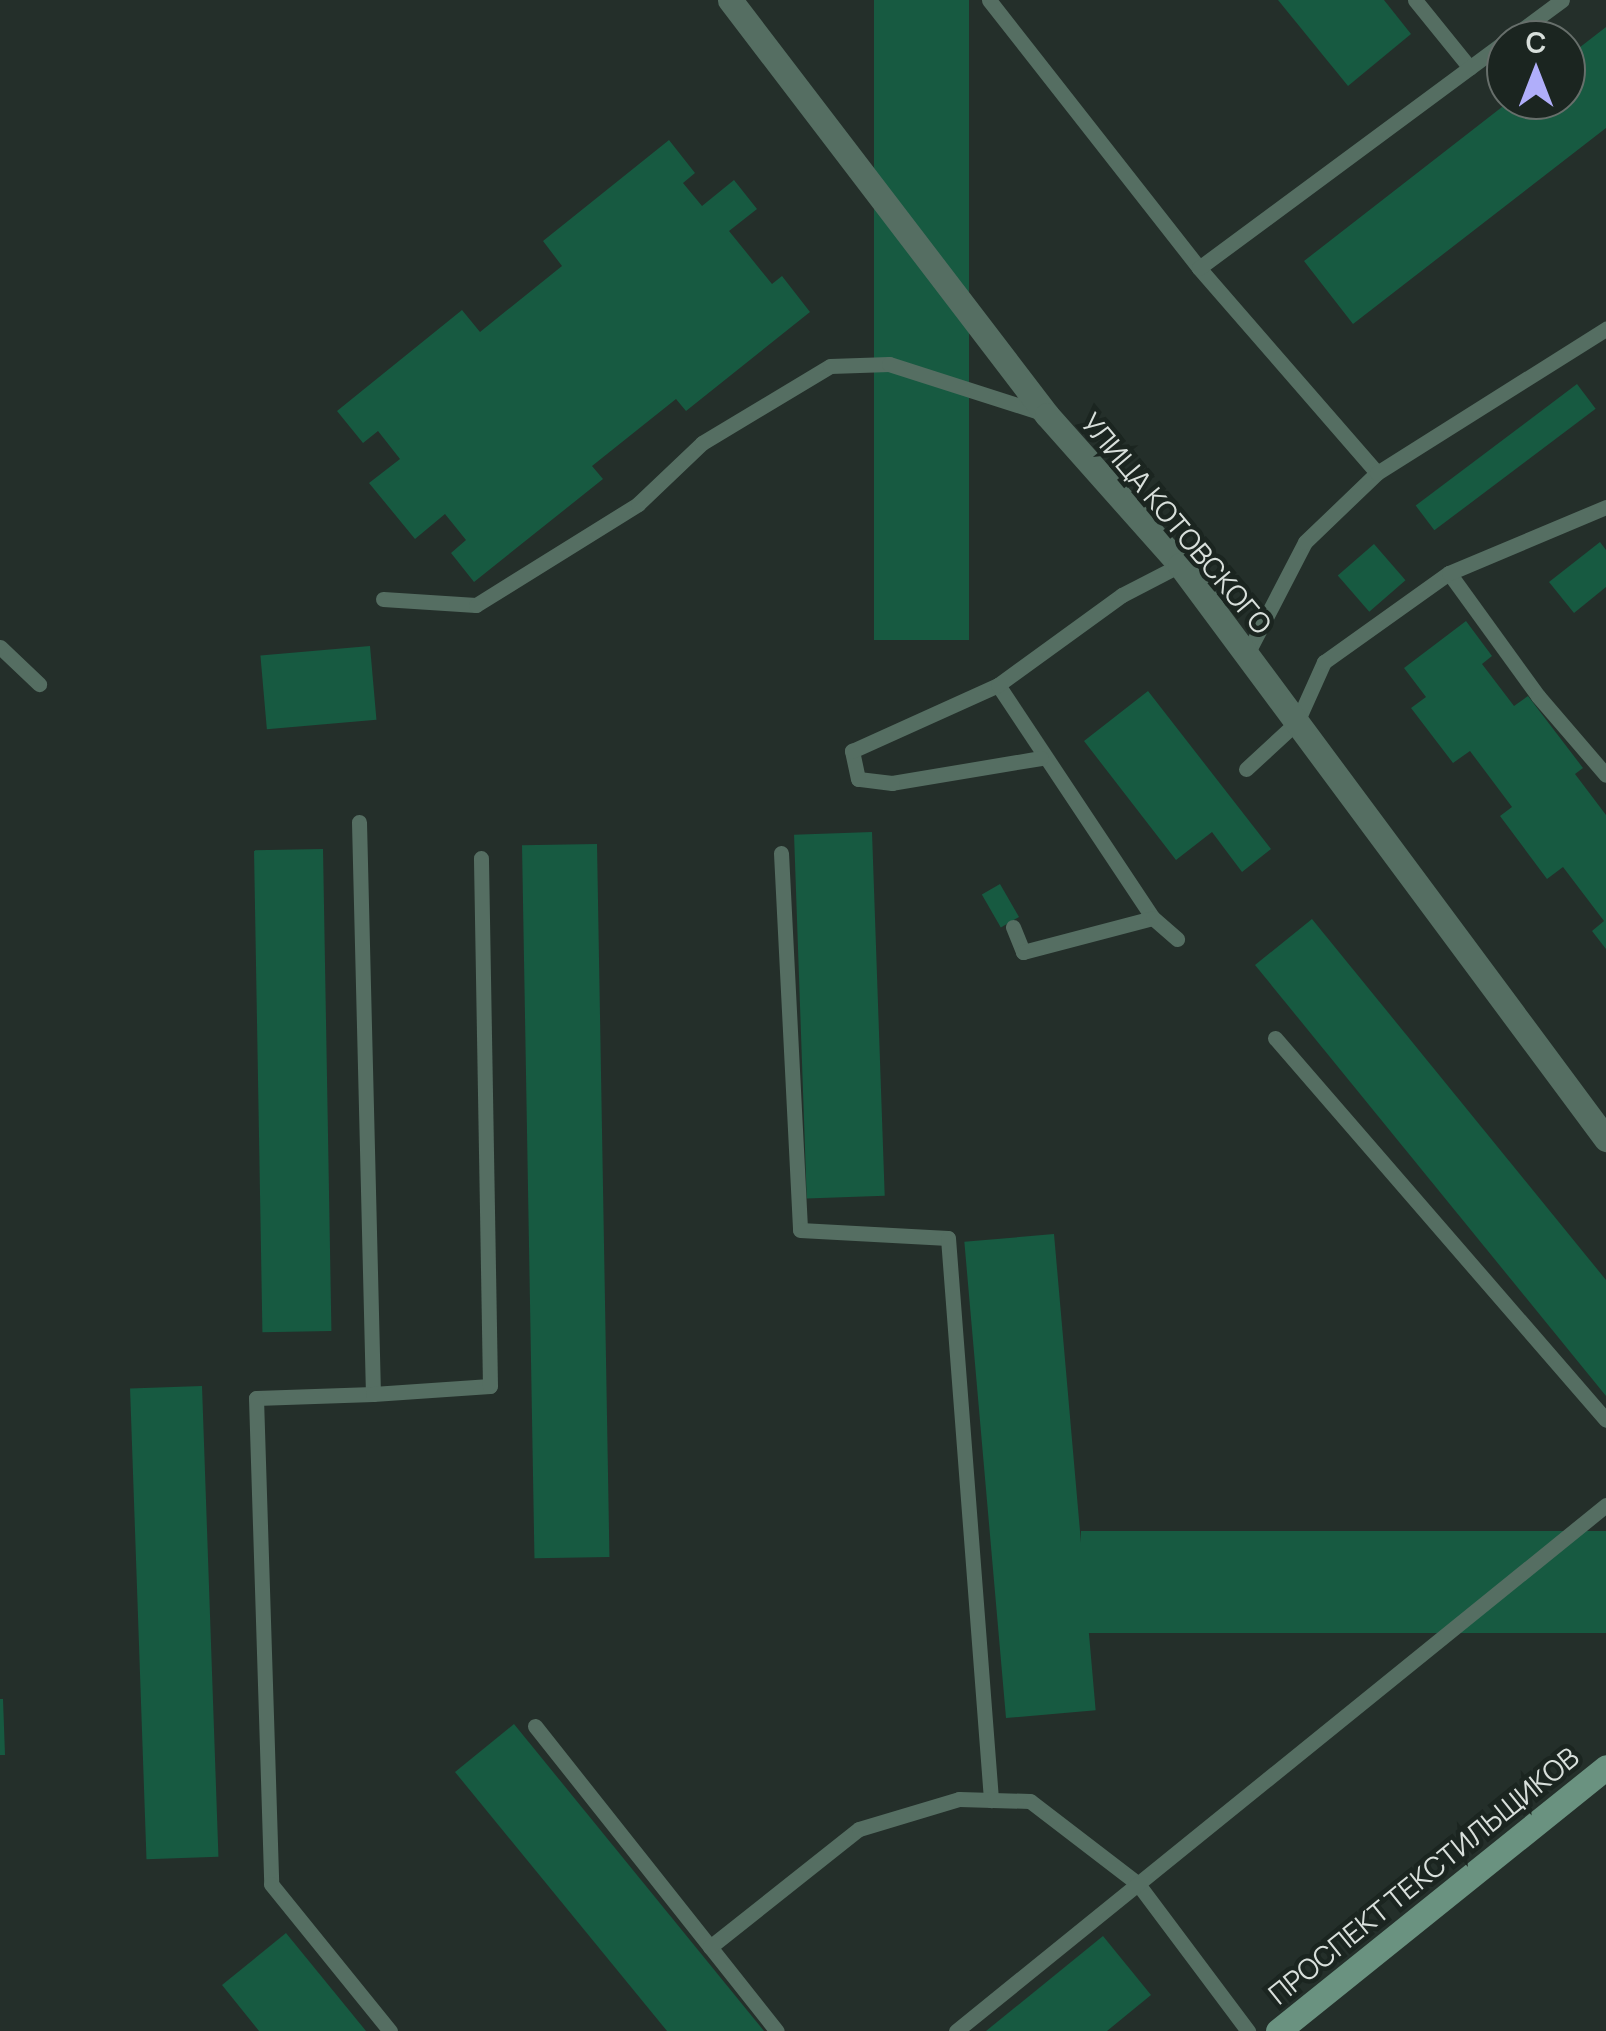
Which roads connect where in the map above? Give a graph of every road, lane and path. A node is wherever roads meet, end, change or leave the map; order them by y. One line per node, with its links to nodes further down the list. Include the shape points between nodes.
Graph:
1 (730, 0): 10 (street, УЛИЦА КОТОВСКОГО)
2 (989, 0): 8 (lane)
3 (1415, 0): 7 (lane)
4 (1562, 0): 5 (lane)
5 (1535, 20)
6 (1486, 56): 7 (lane)
7 (1470, 68): 8 (lane)
8 (1199, 268): 11 (lane)
9 (1606, 329): 11 (lane)
10 (1047, 415): 13 (street, УЛИЦА КОТОВСКОГО); 15 (lane, via 890,364 830,366 702,443 638,504 476,605)
11 (1377, 473): 17 (lane, via 1305,542)
12 (1606, 507): 14 (lane)
13 (1180, 565): 17 (street, УЛИЦА КОТОВСКОГО); 19 (lane, via 1122,595)
14 (1449, 573): 20 (lane, via 1324,662); 23 (lane, via 1538,696)
15 (383, 599)
16 (0, 647): 18 (lane)
17 (1247, 654): 20 (street, УЛИЦА КОТОВСКОГО)
18 (39, 684)
19 (998, 685): 21 (lane); 21 (lane, via 852,751 858,779 910,781)
20 (1297, 722): 22 (lane); 31 (street, УЛИЦА КОТОВСКОГО)
21 (1041, 758): 27 (lane)
22 (1246, 769)
23 (1606, 775)
24 (359, 822): 32 (lane)
25 (780, 853): 37 (lane, via 800,1230 948,1238)
26 (480, 858): 32 (lane, via 490,1386)
27 (1153, 918): 28 (lane, via 1023,952); 29 (lane)
28 (1013, 927)
29 (1177, 939)
30 (1275, 1038): 33 (lane)
31 (1606, 1139)
32 (373, 1394): 40 (lane, via 256,1398 256,1417 271,1884)
33 (1606, 1420)
34 (1606, 1505): 38 (lane)
35 (535, 1726): 39 (lane)
36 (1606, 1766): 44 (main road, ПРОСПЕКТ ТЕКСТИЛЬЩИКОВ)
37 (991, 1800): 38 (lane, via 1030,1801); 39 (lane, via 960,1799 859,1829)
38 (1138, 1884): 42 (lane); 43 (lane)
39 (710, 1947): 41 (lane)
40 (390, 2031)
41 (777, 2031)
42 (956, 2031)
43 (1248, 2031)
44 (1278, 2031)

